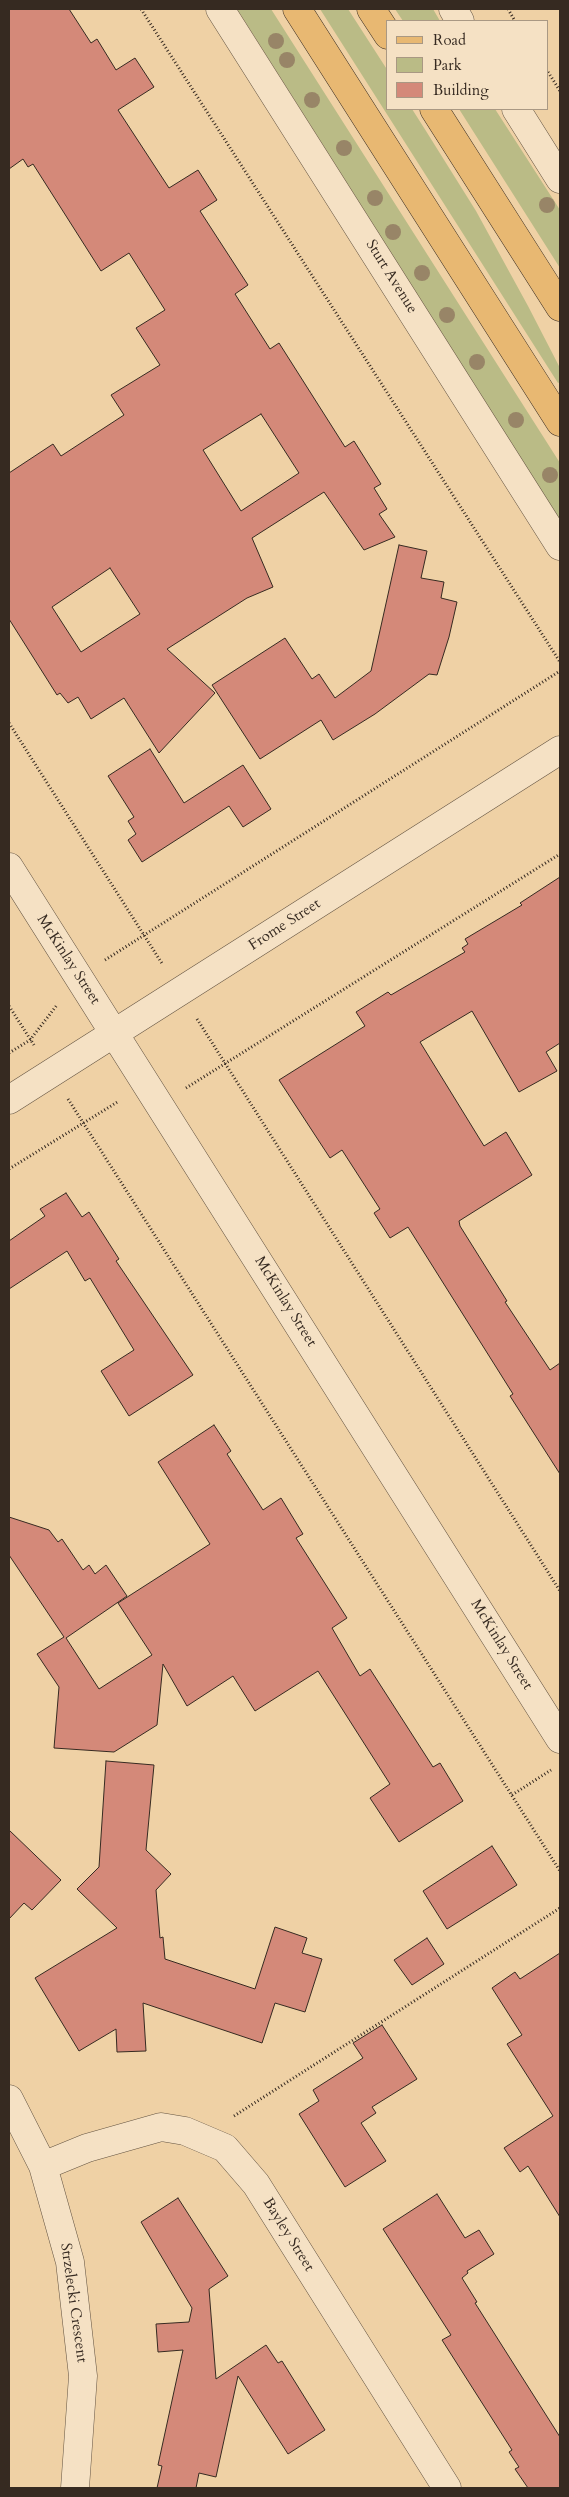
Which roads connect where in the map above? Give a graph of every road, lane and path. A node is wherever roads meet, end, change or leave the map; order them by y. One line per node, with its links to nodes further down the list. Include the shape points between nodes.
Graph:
1 (141, 9): 18 (path)
2 (220, 9): 17 (street, Sturt Avenue)
3 (297, 9): 16 (main road)
4 (371, 9): 9 (main road)
5 (453, 9): 7 (street)
6 (508, 9): 8 (path)
7 (459, 20)
8 (514, 20)
9 (386, 33)
10 (549, 74): 11 (path)
11 (560, 91)
12 (435, 110): 15 (main road)
13 (517, 110): 14 (street)
14 (560, 179)
15 (560, 307)
16 (560, 422)
17 (560, 546)
18 (560, 662)
19 (560, 671): 24 (path)
20 (9, 723): 24 (path)
21 (560, 750): 26 (street, Frome Street)
22 (560, 854): 31 (path)
23 (9, 867): 25 (street, McKinlay Street)
24 (144, 935): 25 (path); 26 (path)
25 (79, 978): 28 (street, McKinlay Street); 29 (path)
26 (180, 992): 28 (street, Frome Street); 31 (path)
27 (9, 1006): 29 (path)
28 (115, 1033): 32 (street, Frome Street); 33 (street, McKinlay Street)
29 (30, 1040): 30 (path); 32 (path)
30 (9, 1053)
31 (225, 1064): 33 (path); 37 (path)
32 (51, 1073): 34 (street, Frome Street); 35 (path)
33 (154, 1094): 35 (path); 38 (street, McKinlay Street)
34 (9, 1100)
35 (83, 1123): 36 (path); 40 (path)
36 (9, 1169)
37 (560, 1591)
38 (560, 1739)
39 (552, 1769): 40 (path)
40 (512, 1795): 41 (path)
41 (560, 1871)
42 (560, 1908): 44 (path)
43 (9, 2099): 45 (street, Strzelecki Crescent)
44 (202, 2137): 45 (street, Bayley Street, via 161,2127 87,2148); 47 (street, Bayley Street, via 225,2148 256,2184)
45 (43, 2166): 46 (street, Strzelecki Crescent, via 70,2262 83,2376)
46 (76, 2488)
47 (447, 2488)

